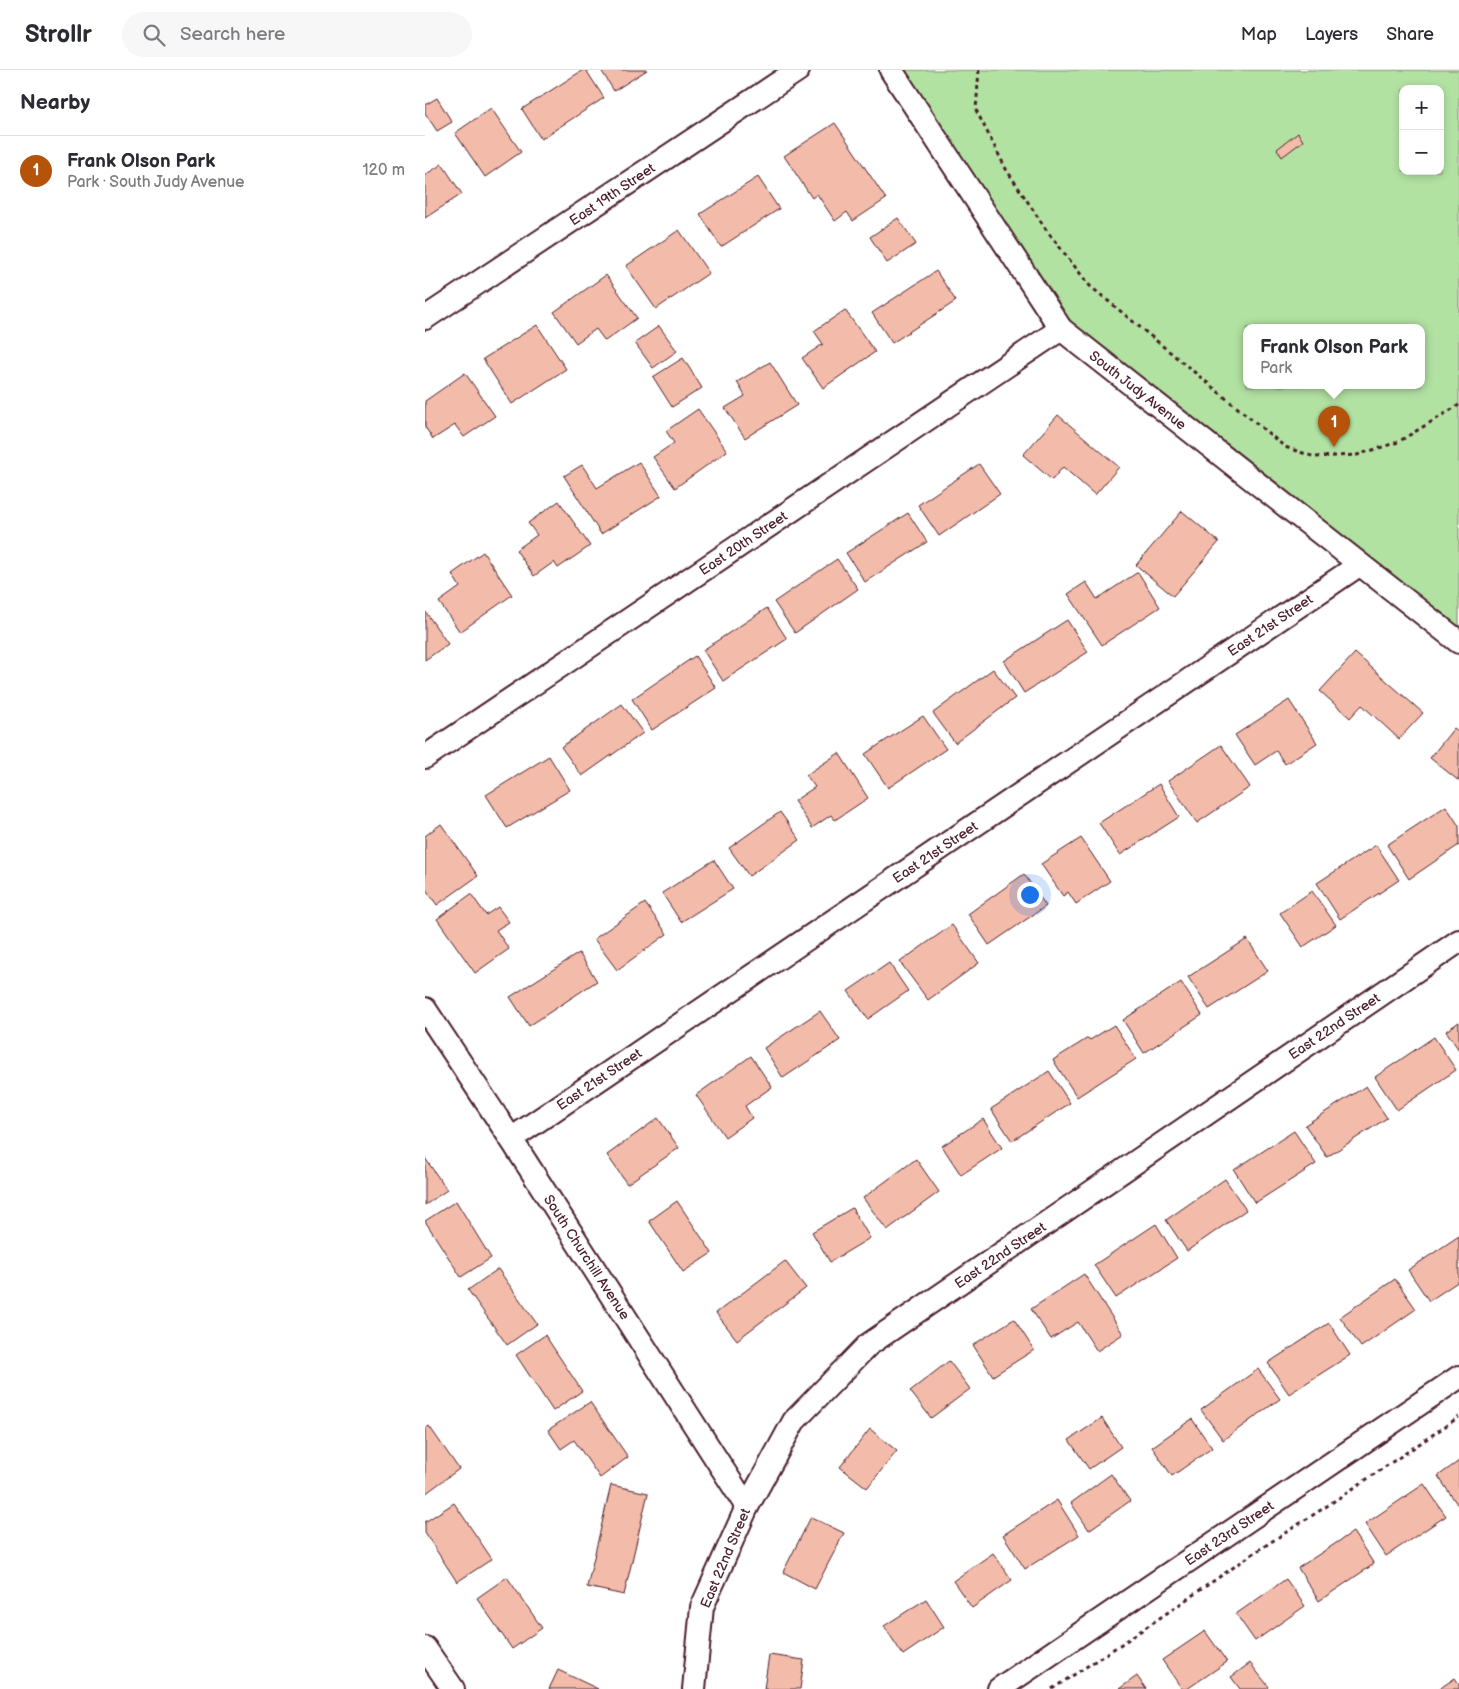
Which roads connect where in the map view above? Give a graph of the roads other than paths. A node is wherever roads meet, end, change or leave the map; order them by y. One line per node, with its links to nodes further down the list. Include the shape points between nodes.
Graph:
1 (798, 70): 3 (street, East 19th Street)
2 (891, 70): 4 (street, South Judy Avenue)
3 (425, 318)
4 (1061, 329): 5 (street, South Judy Avenue); 7 (street, East 20th Street)
5 (1359, 565): 6 (street, South Judy Avenue); 10 (street, East 21st Street)
6 (1459, 642)
7 (425, 757)
8 (1459, 941): 12 (street, East 22nd Street, via 868,1345 794,1421)
9 (425, 1009): 10 (street, South Churchill Avenue)
10 (511, 1139): 12 (street, South Churchill Avenue)
11 (1459, 1377): 16 (street, East 23rd Street)
12 (747, 1507): 15 (street, East 22nd Street, via 702,1607)
13 (425, 1648): 14 (street)
14 (453, 1689)
15 (694, 1689)
16 (999, 1689)

